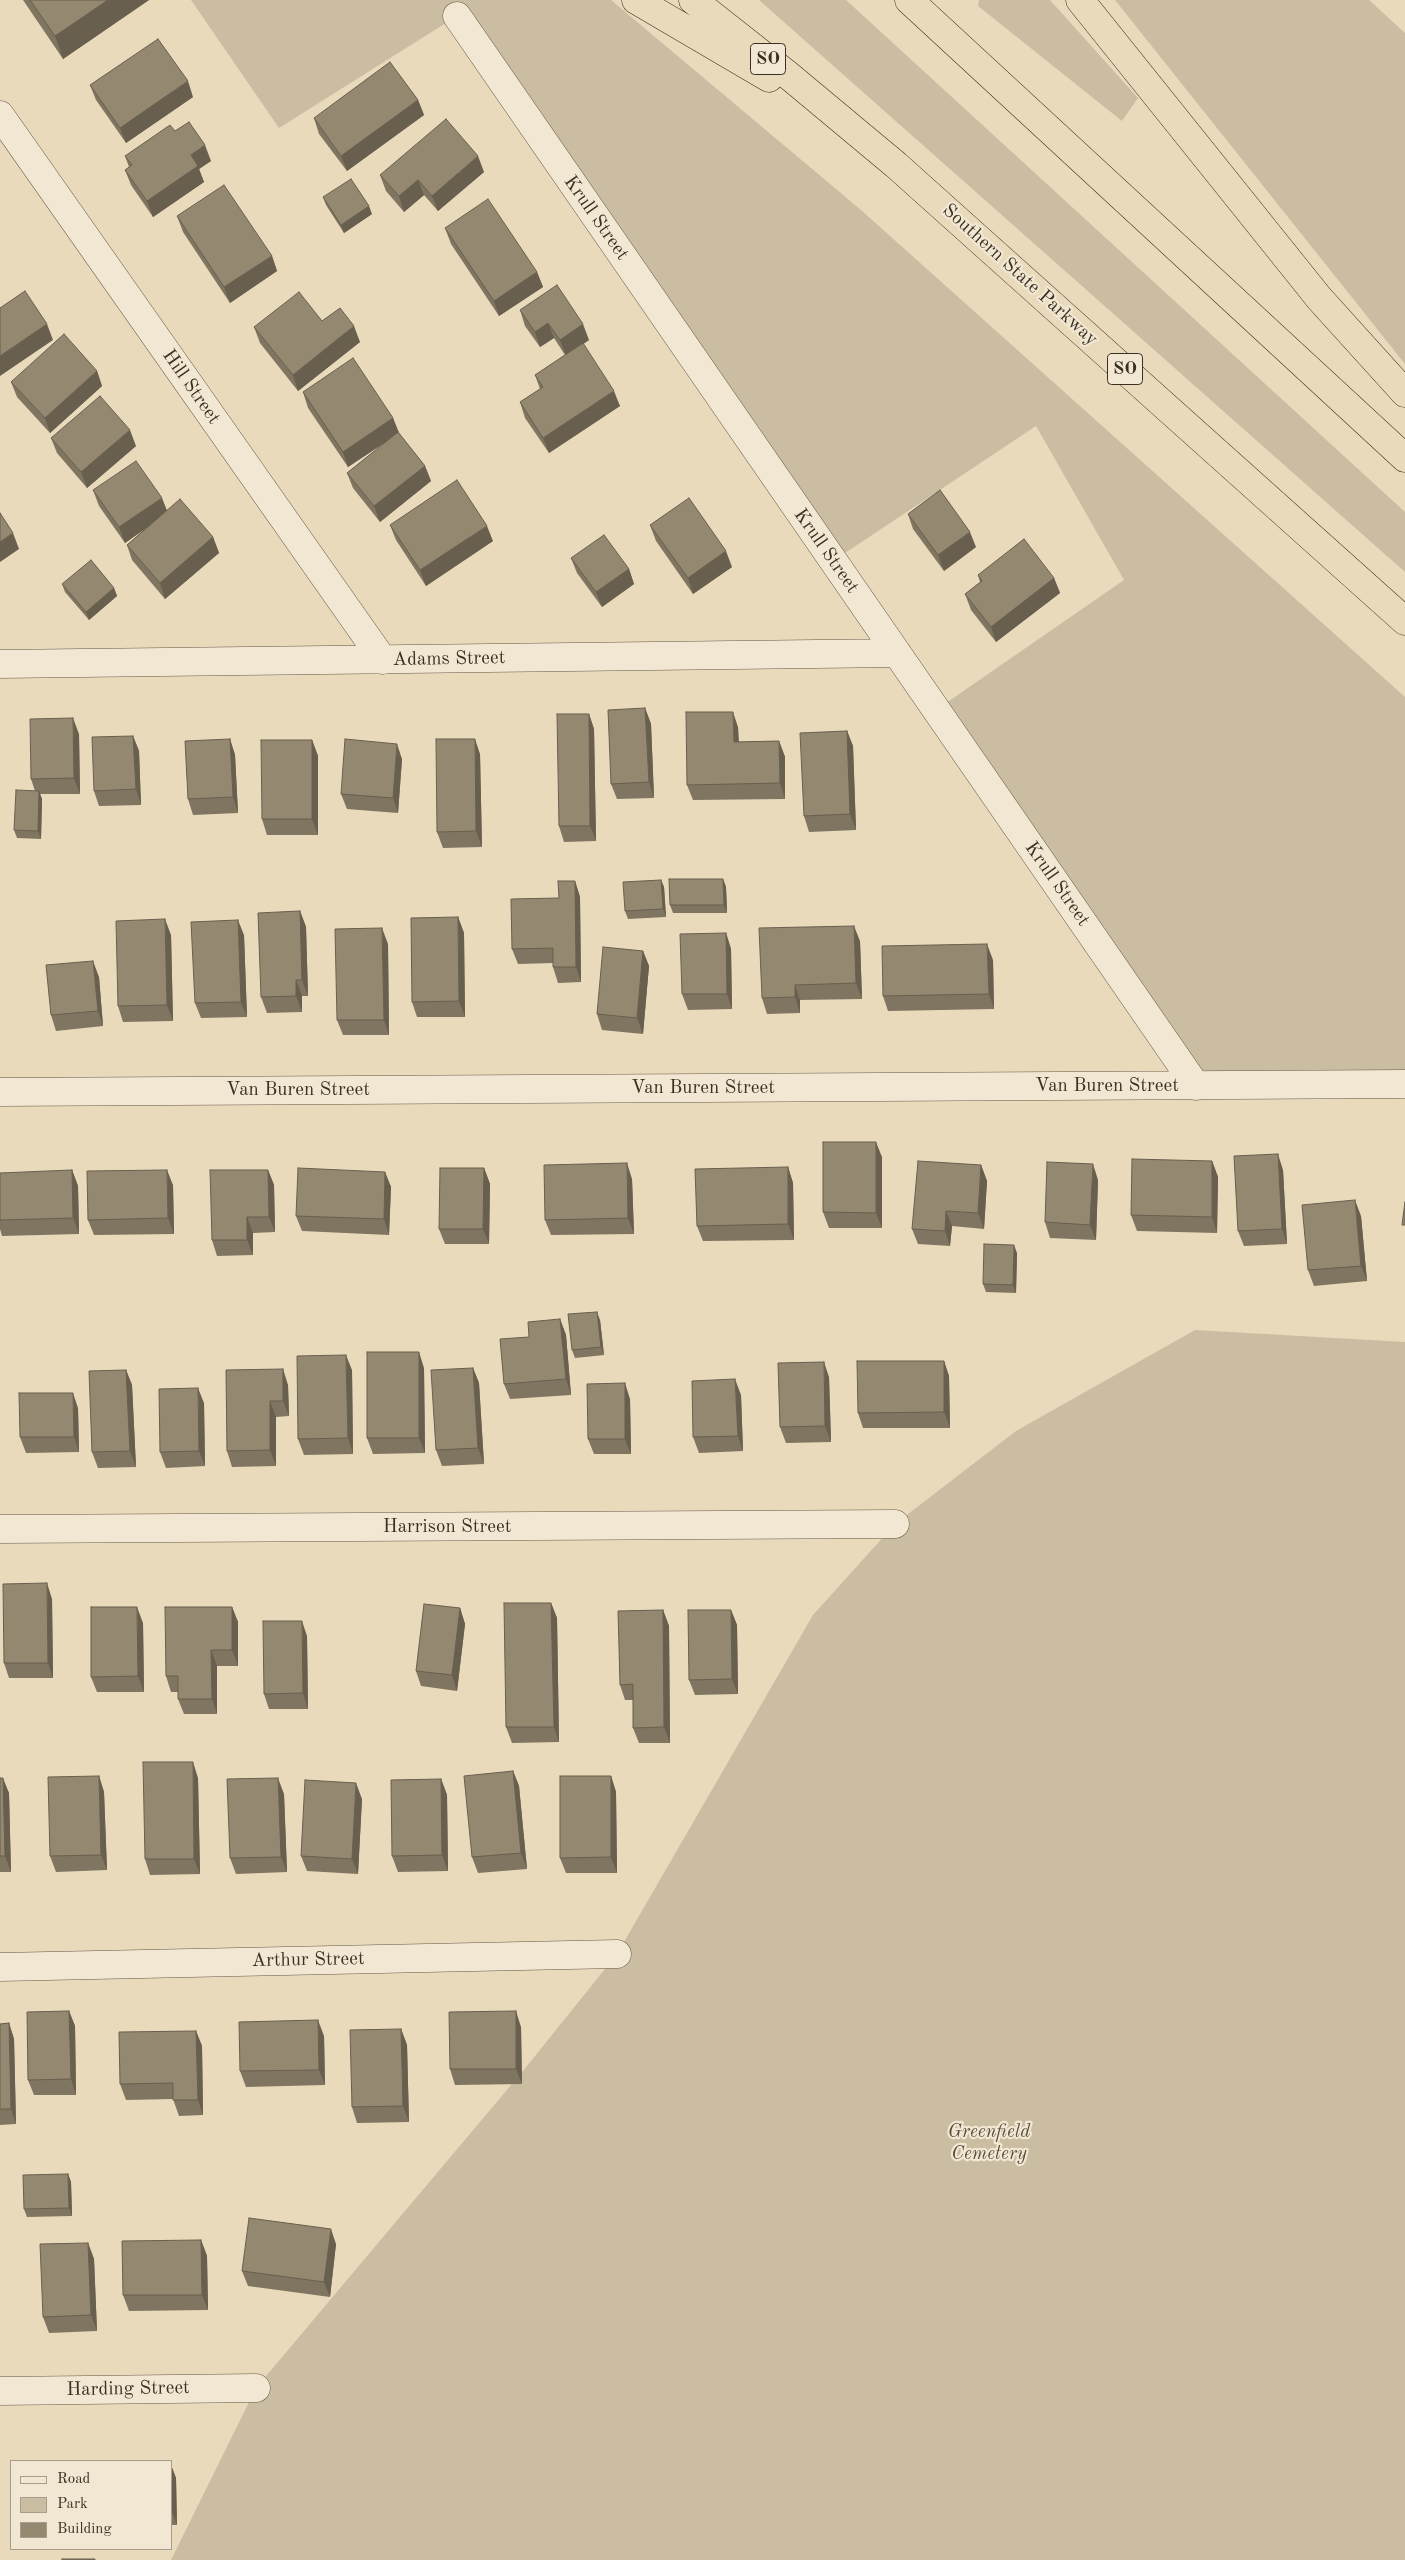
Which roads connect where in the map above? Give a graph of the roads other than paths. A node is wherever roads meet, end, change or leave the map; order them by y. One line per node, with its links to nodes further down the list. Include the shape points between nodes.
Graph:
1 (636, 0): 7 (highway)
2 (693, 0): 7 (highway, Southern State Parkway / SO)
3 (909, 0): 9 (highway)
4 (1080, 0): 8 (highway, via 1319,298)
5 (457, 16): 11 (street, Krull Street)
6 (0, 115): 12 (street, Hill Street)
7 (842, 120): 10 (highway, Southern State Parkway / SO, via 999,256)
8 (1405, 393)
9 (1405, 458)
10 (1405, 621)
11 (897, 653): 12 (street, Adams Street); 15 (street, Krull Street)
12 (383, 660): 13 (street, Adams Street)
13 (0, 664)
14 (1405, 1084): 15 (street, Van Buren Street)
15 (1196, 1086): 16 (street, Van Buren Street)
16 (0, 1092)
17 (895, 1524): 18 (street, Harrison Street)
18 (0, 1529)
19 (617, 1954): 20 (street, Arthur Street)
20 (0, 1967)
21 (256, 2388): 22 (street, Harding Street)
22 (0, 2391)

